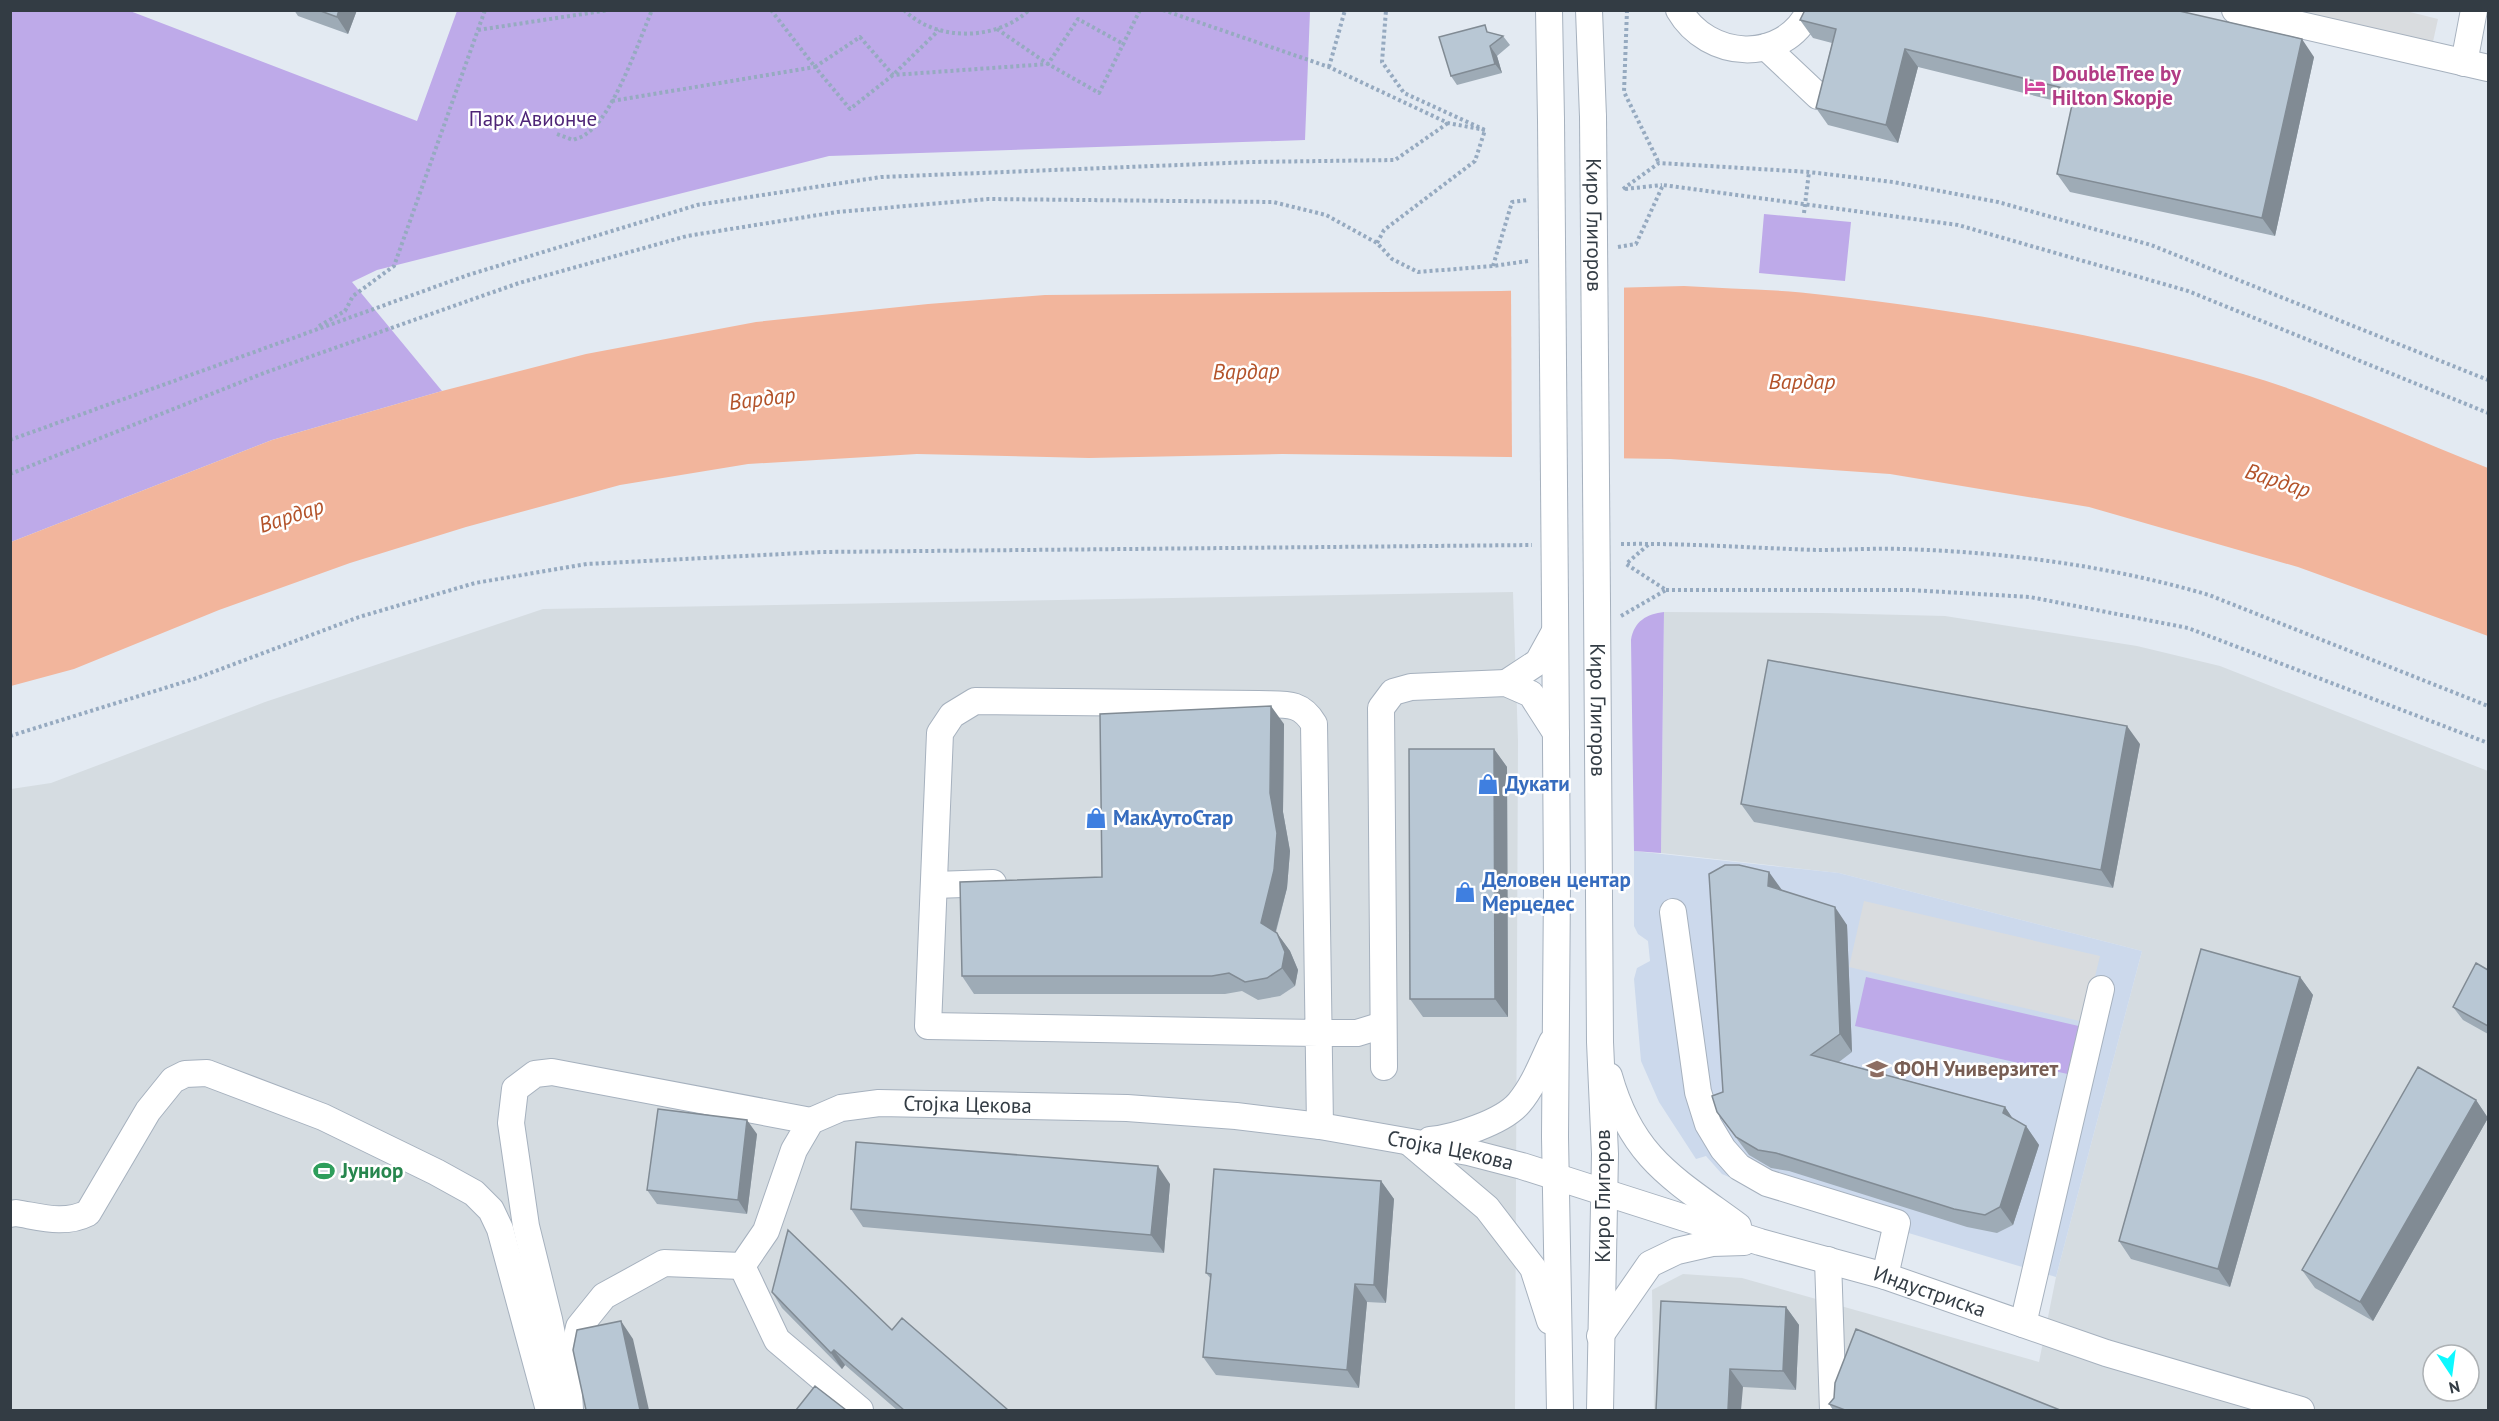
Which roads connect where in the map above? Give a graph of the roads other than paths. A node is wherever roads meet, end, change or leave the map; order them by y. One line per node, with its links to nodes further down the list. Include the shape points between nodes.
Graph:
1 (1549, 10): 10 (street, Киро Глигоров, bridge)
2 (1589, 10): 20 (street, Киро Глигоров, bridge)
3 (1679, 10): 7 (street, via 1702,37 1722,47)
4 (1810, 10): 7 (street, via 1789,36)
5 (2235, 10): 8 (street)
6 (2474, 10): 8 (street)
7 (1766, 47): 9 (street)
8 (2476, 66)
9 (1818, 96)
10 (1555, 632): 11 (street, via 1538,662); 12 (street, Киро Глигоров)
11 (1506, 684): 12 (street, via 1531,694); 17 (street, via 1411,687 1393,692 1381,708)
12 (1556, 733): 19 (street, Киро Глигоров)
13 (1014, 883): 14 (street)
14 (934, 885): 18 (street, via 928,1026); 18 (street, via 940,733 952,715 975,700 1293,706 1307,712 1314,724)
15 (1673, 912): 31 (street, via 1698,1092 1714,1134 1733,1161 1755,1178 1897,1223)
16 (2101, 989): 32 (street)
17 (1383, 1025): 18 (street, via 1357,1033); 21 (street)
18 (1318, 1033): 23 (street)
19 (1555, 1036): 24 (street, via 1532,1086 1517,1106 1481,1127 1441,1139); 25 (street, Киро Глигоров)
20 (1600, 1042): 26 (street, Киро Глигоров); 28 (street, via 1619,1106 1644,1150 1667,1174)
21 (1384, 1067)
22 (811, 1121): 23 (street, Стојка Цекова, via 841,1108 879,1103 1127,1108); 30 (street, via 794,1150 766,1231); 36 (street, via 552,1072 535,1074 515,1089 511,1123 526,1226)
23 (1320, 1126): 24 (street, Стојка Цекова)
24 (1409, 1142): 25 (street, Стојка Цекова, via 1468,1152); 34 (street, via 1487,1208 1533,1268)
25 (1556, 1178): 26 (street, Индустриска); 34 (street, Киро Глигоров)
26 (1604, 1193): 28 (street, Индустриска); 33 (street, Киро Глигоров)
27 (10, 1214): 35 (street, via 62,1221 88,1213 148,1111 173,1080 185,1074 207,1073 323,1117 474,1193 491,1210 500,1229)
28 (1760, 1242): 29 (street, Индустриска); 33 (street, via 1712,1243 1677,1251 1650,1264)
29 (1828, 1260): 31 (street, Индустриска); 40 (street)
30 (742, 1266): 36 (street, via 664,1263 604,1296 579,1327 568,1377); 37 (street, via 777,1340)
31 (1885, 1276): 32 (street, Индустриска)
32 (2023, 1324): 41 (street, Индустриска, via 2106,1353)
33 (1600, 1336): 39 (street, Киро Глигоров)
34 (1560, 1363): 38 (street, Киро Глигоров)
35 (549, 1410)
36 (568, 1410)
37 (860, 1410)
38 (1560, 1410)
39 (1600, 1410)
40 (1833, 1410)
41 (2301, 1410)

